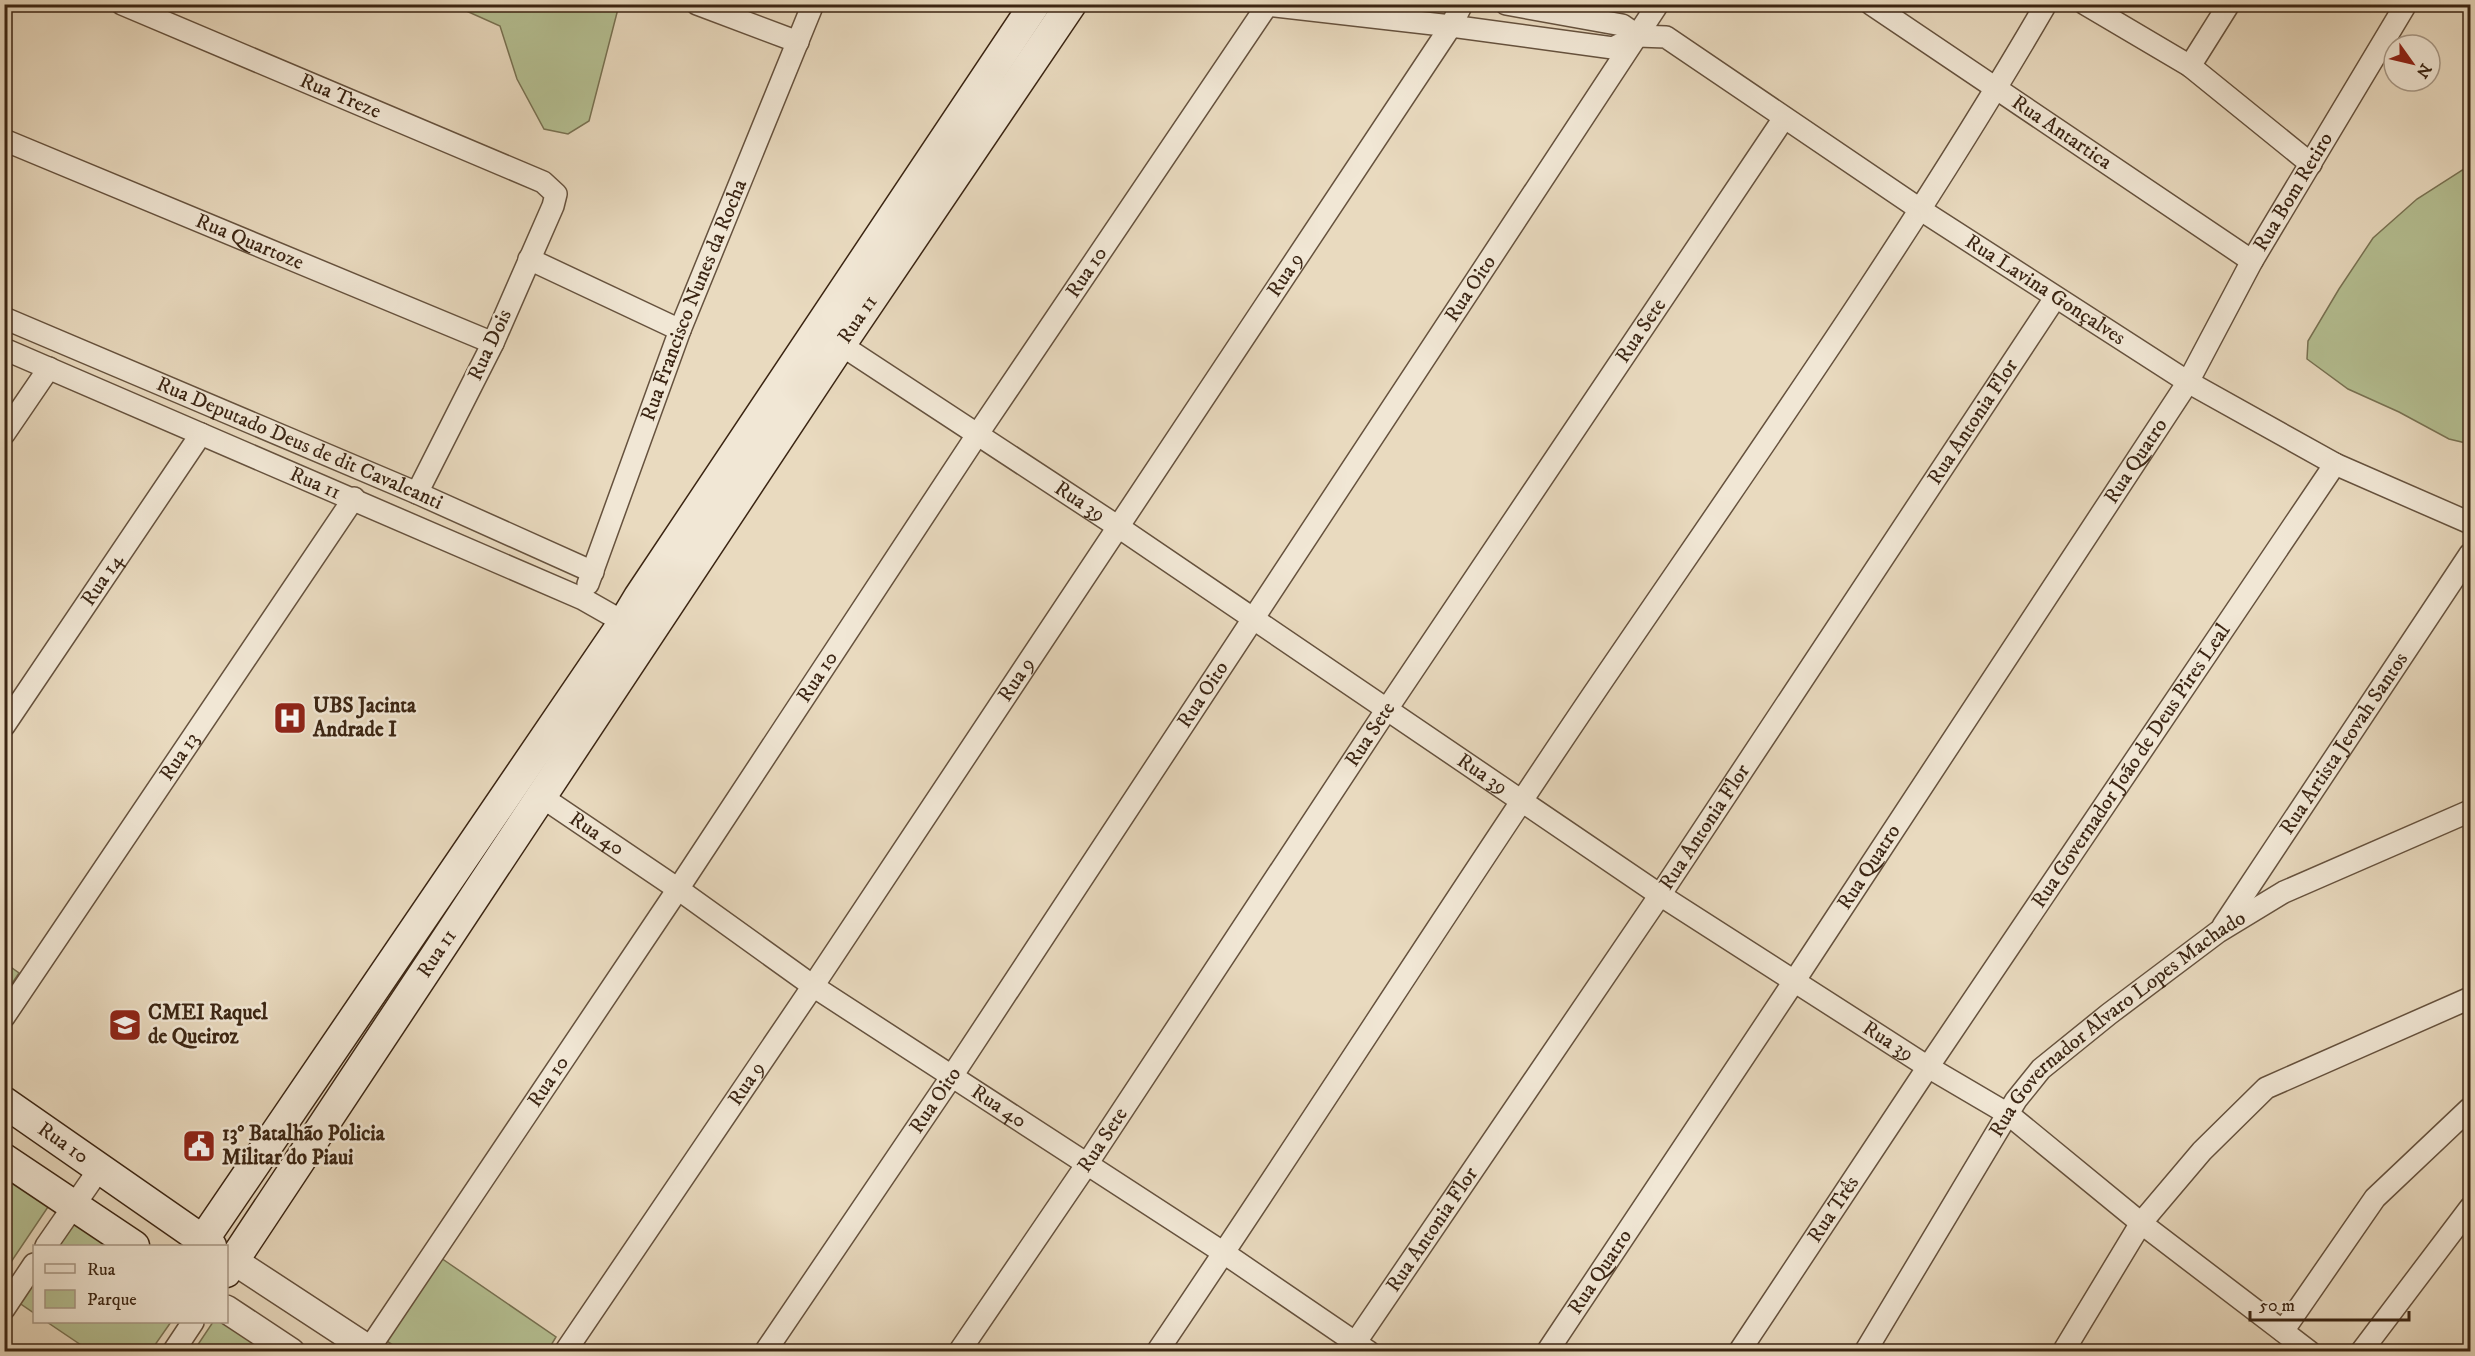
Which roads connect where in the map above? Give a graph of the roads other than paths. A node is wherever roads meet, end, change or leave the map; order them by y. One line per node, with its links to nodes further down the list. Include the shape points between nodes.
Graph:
1 (122, 4): 23 (street, Rua Treze, via 543,182)
2 (697, 4): 17 (street)
3 (813, 4): 17 (street, Rua Francisco Nunes da Rocha)
4 (1035, 4): 30 (main road, Rua 11)
5 (1071, 4): 30 (main road, Rua 11)
6 (1462, 4): 15 (street, Rua 9)
7 (1506, 4): 16 (street, via 1622,25)
8 (1658, 4): 16 (street, Rua Oito)
9 (1871, 4): 19 (street, Rua Antartica)
10 (2046, 4): 19 (street)
11 (2085, 4): 18 (street)
12 (2229, 4): 18 (street)
13 (2406, 4): 22 (street, Rua Bom Retiro)
14 (1265, 5): 15 (street); 37 (street, Rua 10)
15 (1451, 26): 16 (street, via 1613,48); 42 (street, Rua 9)
16 (1638, 36): 20 (street, Rua Lavina Gonçalves, via 1666,37); 46 (street, Rua Oito)
17 (798, 42): 29 (street, Rua Francisco Nunes da Rocha)
18 (2190, 66): 22 (street)
19 (1998, 89): 24 (street); 26 (street, Rua Antartica)
20 (1784, 118): 24 (street, Rua Lavina Gonçalves); 48 (street, Rua Sete)
21 (4, 140): 31 (street, Rua Quartoze)
22 (2311, 164): 26 (street, Rua Bom Retiro)
23 (556, 194): 25 (street, Rua Dois)
24 (1921, 210): 27 (street, Rua Lavina Gonçalves); 51 (street)
25 (529, 259): 29 (street); 31 (street, Rua Dois)
26 (2252, 261): 34 (street, Rua Bom Retiro)
27 (2055, 298): 34 (street, Rua Lavina Gonçalves); 54 (street, Rua Antonia Flor)
28 (4, 318): 39 (street, Rua Deputado Deus de dit Cavalcanti)
29 (680, 330): 44 (street, Rua Francisco Nunes da Rocha)
30 (829, 337): 37 (street, Rua 39); 47 (main road, Rua 11, via 639,597)
31 (493, 343): 39 (street, Rua Dois)
32 (4, 349): 33 (street, Rua 11)
33 (49, 368): 35 (street); 36 (street, Rua 11)
34 (2188, 382): 38 (street, Rua Lavina Gonçalves); 56 (street, Rua Quatro)
35 (4, 434)
36 (201, 434): 40 (street, Rua 11); 49 (street, Rua 14)
37 (977, 435): 42 (street, Rua 39); 53 (street, Rua 10)
38 (2335, 464): 41 (street, Rua Lavina Gonçalves); 60 (street, Rua Governador João de Deus Pires Leal)
39 (417, 493): 44 (street, Rua Deputado Deus de dit Cavalcanti)
40 (354, 498): 45 (street, Rua 11); 59 (street, Rua 13)
41 (2470, 523)
42 (1117, 526): 46 (street, Rua 39); 57 (street, Rua 9)
43 (2470, 554): 55 (street, Rua Artista Jeovah Santos)
44 (592, 572): 45 (street, Rua Francisco Nunes da Rocha)
45 (583, 599): 47 (street, Rua 11)
46 (1254, 619): 48 (street, Rua 39); 61 (street, Rua Oito)
47 (636, 629): 50 (main road, Rua 11); 74 (main road, Rua 11)
48 (1387, 709): 51 (street, Rua 39); 66 (street, Rua Sete)
49 (4, 726)
50 (542, 797): 53 (street, Rua 40); 75 (main road, Rua 11)
51 (1522, 801): 54 (street, Rua 39); 76 (street)
52 (2470, 811): 55 (street, Rua Governador Alvaro Lopes Machado, via 2284,892)
53 (678, 890): 57 (street, Rua 40); 84 (street, Rua 10)
54 (1660, 894): 56 (street, Rua 39); 83 (street, Rua Antonia Flor)
55 (2218, 932): 64 (street, Rua Governador Alvaro Lopes Machado, via 2041,1069)
56 (1796, 980): 60 (street, Rua 39); 91 (street, Rua Quatro)
57 (813, 986): 61 (street, Rua 40); 87 (street, Rua 9)
58 (2470, 998): 70 (street, via 2266,1088 2202,1151)
59 (4, 1017)
60 (1928, 1067): 64 (street, Rua 39); 92 (street, Rua Três)
61 (952, 1076): 66 (street, Rua 40); 88 (street, Rua Oito)
62 (4, 1102): 67 (main road, Rua 10)
63 (2469, 1109): 82 (street, via 2375,1198)
64 (2007, 1114): 70 (street, Rua 39); 93 (street, Rua Governador Alvaro Lopes Machado)
65 (4, 1159): 68 (main road)
66 (1087, 1164): 76 (street, Rua 40); 89 (street, Rua Sete)
67 (100, 1168): 68 (street); 73 (main road, Rua 10)
68 (74, 1205): 71 (street); 72 (main road)
69 (2470, 1208): 96 (street)
70 (2141, 1223): 82 (street, Rua 39); 94 (street)
71 (47, 1245)
72 (133, 1245)
73 (204, 1245)
74 (222, 1245)
75 (222, 1245)
76 (1224, 1253): 83 (street, Rua 40); 90 (street)
77 (228, 1261): 84 (street, Rua 10)
78 (33, 1266): 79 (street)
79 (4, 1309)
80 (228, 1309): 86 (street)
81 (192, 1323): 85 (street)
82 (2283, 1331): 95 (street, Rua 39)
83 (1358, 1348)
84 (371, 1350)
85 (173, 1352)
86 (291, 1352)
87 (565, 1352)
88 (765, 1352)
89 (958, 1352)
90 (1157, 1352)
91 (1547, 1352)
92 (1739, 1352)
93 (1865, 1352)
94 (2063, 1352)
95 (2310, 1352)
96 (2361, 1352)

